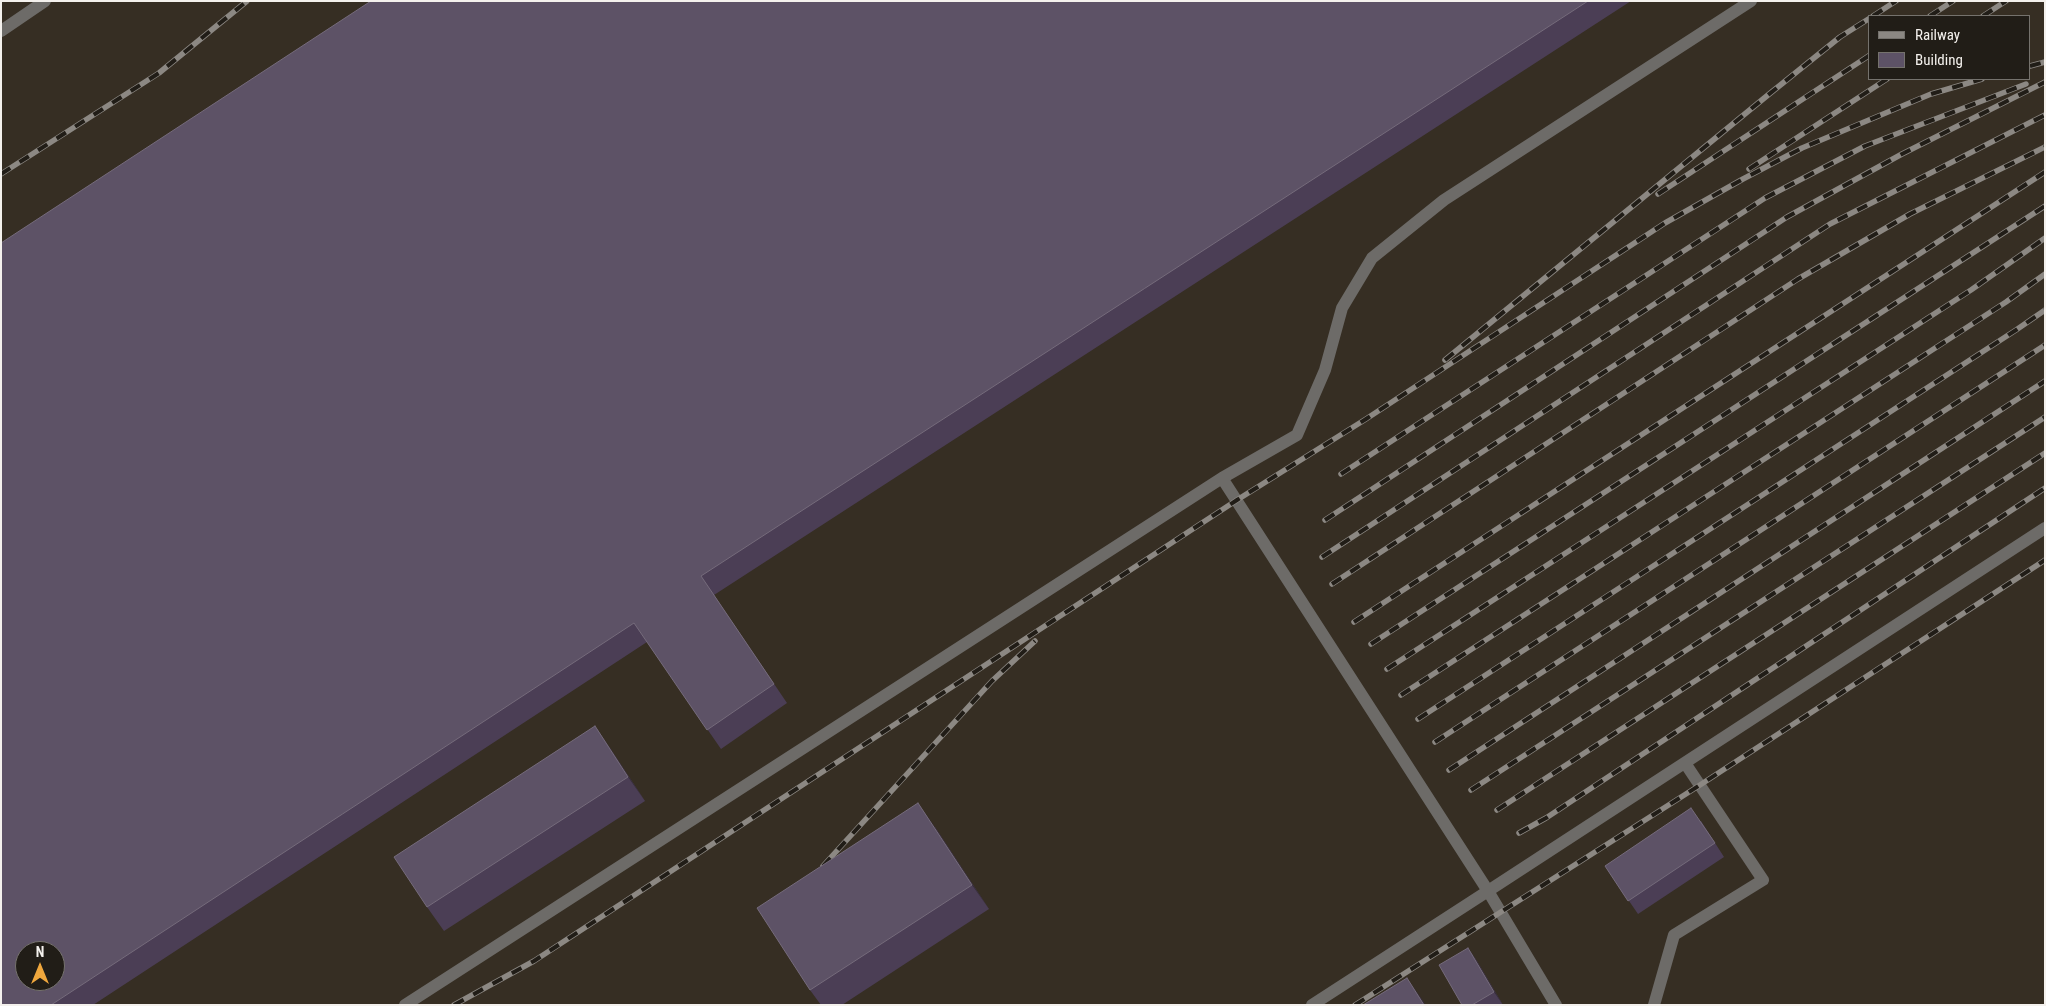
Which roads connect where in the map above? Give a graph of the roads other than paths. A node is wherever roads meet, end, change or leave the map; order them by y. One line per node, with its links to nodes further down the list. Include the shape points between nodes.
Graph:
1 (45, 1): 3 (lane)
2 (1751, 1): 4 (lane, via 1444,200 1372,258 1342,308 1325,370 1297,435)
3 (1, 30)
4 (1222, 478): 7 (lane); 8 (lane)
5 (2045, 528): 6 (lane)
6 (1685, 763): 7 (lane); 11 (lane, via 1763,880 1674,935)
7 (1488, 891): 9 (lane); 10 (lane)
8 (405, 1005)
9 (1312, 1005)
10 (1556, 1005)
11 (1654, 1005)

